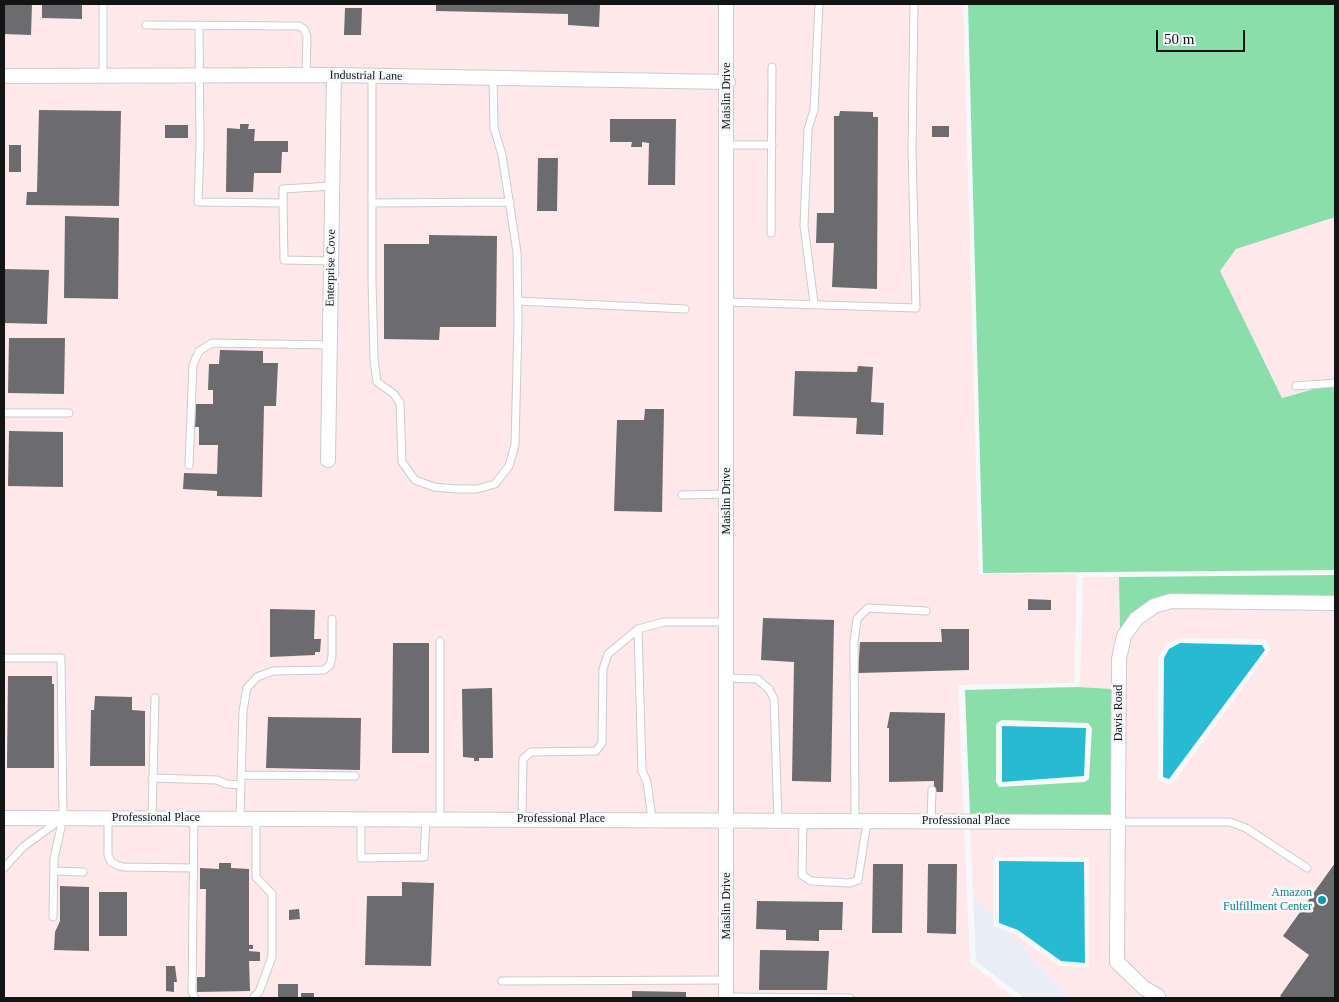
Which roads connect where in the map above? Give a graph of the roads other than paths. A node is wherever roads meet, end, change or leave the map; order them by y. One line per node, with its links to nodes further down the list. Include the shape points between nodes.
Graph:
1 (103, 4): 12 (lane)
2 (726, 4): 15 (street, Maislin Drive)
3 (819, 4): 26 (lane, via 814,110 808,129 804,226)
4 (914, 4): 26 (lane, via 912,149 916,308)
5 (146, 25): 6 (lane)
6 (199, 25): 8 (lane); 9 (lane, via 299,26 307,36)
7 (772, 66): 16 (lane)
8 (199, 75): 9 (street, Industrial Lane); 12 (street, Industrial Lane); 20 (lane, via 198,202)
9 (306, 75): 10 (street, Industrial Lane)
10 (334, 75): 13 (street, Industrial Lane); 18 (street, Enterprise Cove)
11 (4, 76): 12 (street, Industrial Lane)
12 (103, 76)
13 (372, 76): 14 (street, Industrial Lane); 21 (lane)
14 (493, 78): 15 (street, Industrial Lane); 19 (lane, via 494,128)
15 (728, 82): 17 (street, Maislin Drive)
16 (772, 145): 17 (lane); 22 (lane)
17 (728, 146): 25 (street, Maislin Drive)
18 (332, 186): 20 (lane, via 283,189); 23 (street, Enterprise Cove)
19 (510, 202): 21 (lane); 24 (lane, via 517,252)
20 (283, 203): 23 (lane, via 284,260)
21 (372, 203): 24 (lane, via 377,382 400,402 402,462 415,480 434,486 477,489 495,484 509,466 515,445)
22 (771, 233)
23 (331, 261): 28 (street, Enterprise Cove)
24 (518, 301): 27 (lane)
25 (728, 302): 26 (lane); 35 (street, Maislin Drive)
26 (814, 303)
27 (685, 309)
28 (330, 345): 33 (street, Enterprise Cove); 34 (lane, via 212,343 199,352 193,365)
29 (1335, 383): 30 (lane)
30 (1296, 386)
31 (69, 413): 32 (lane)
32 (4, 414)
33 (328, 460)
34 (189, 465)
35 (727, 494): 36 (lane); 40 (street, Maislin Drive)
36 (682, 495)
37 (1335, 603): 67 (street, Davis Road, via 1171,601 1154,606 1136,619 1124,636 1119,659)
38 (926, 611): 66 (lane, via 868,608 857,620 854,642)
39 (332, 619): 46 (lane, via 330,666 324,670 274,671 257,677 247,688)
40 (727, 622): 41 (lane, via 664,622); 44 (street, Maislin Drive)
41 (638, 629): 60 (lane, via 608,654 603,669 602,743 596,751 531,752 523,759); 61 (lane, via 642,771 647,782)
42 (440, 641): 59 (lane)
43 (4, 658): 52 (lane, via 61,658)
44 (727, 678): 62 (street, Maislin Drive); 63 (lane, via 757,679 769,689 774,699)
45 (155, 698): 48 (lane)
46 (241, 775): 47 (lane); 49 (lane)
47 (355, 776)
48 (152, 778): 49 (lane); 54 (lane)
49 (241, 784): 56 (lane)
50 (932, 790): 65 (lane)
51 (4, 818): 52 (street, Professional Place)
52 (62, 818): 53 (street, Professional Place); 68 (lane, via 23,847); 71 (lane)
53 (108, 818): 54 (street, Professional Place); 69 (lane, via 108,855 111,862 124,868)
54 (152, 818): 55 (street, Professional Place)
55 (194, 818): 56 (street, Professional Place); 69 (lane)
56 (240, 818): 57 (street, Professional Place)
57 (256, 818): 58 (street, Professional Place); 78 (lane, via 256,877 272,894 272,957)
58 (362, 818): 59 (street, Professional Place); 59 (lane, via 362,858 424,857)
59 (433, 818): 60 (street, Professional Place)
60 (522, 818): 61 (street, Professional Place)
61 (652, 819): 62 (street, Professional Place)
62 (727, 819): 63 (street, Professional Place); 74 (street, Maislin Drive)
63 (778, 820): 64 (street, Professional Place)
64 (803, 821): 66 (street, Professional Place); 66 (lane, via 802,875 811,881 850,883 858,880)
65 (931, 821): 66 (street, Professional Place); 67 (street, Professional Place)
66 (861, 822)
67 (1118, 822): 70 (lane, via 1230,822 1246,828); 76 (street, Davis Road, via 1117,962 1144,988)
68 (4, 868)
69 (193, 868): 77 (lane, via 192,992)
70 (1307, 868)
71 (54, 872): 72 (lane); 73 (lane)
72 (83, 872)
73 (53, 917)
74 (726, 980): 75 (lane); 79 (street, Maislin Drive)
75 (502, 981)
76 (1160, 997)
77 (195, 998)
78 (254, 998)
79 (726, 998): 80 (lane)
80 (850, 998)

